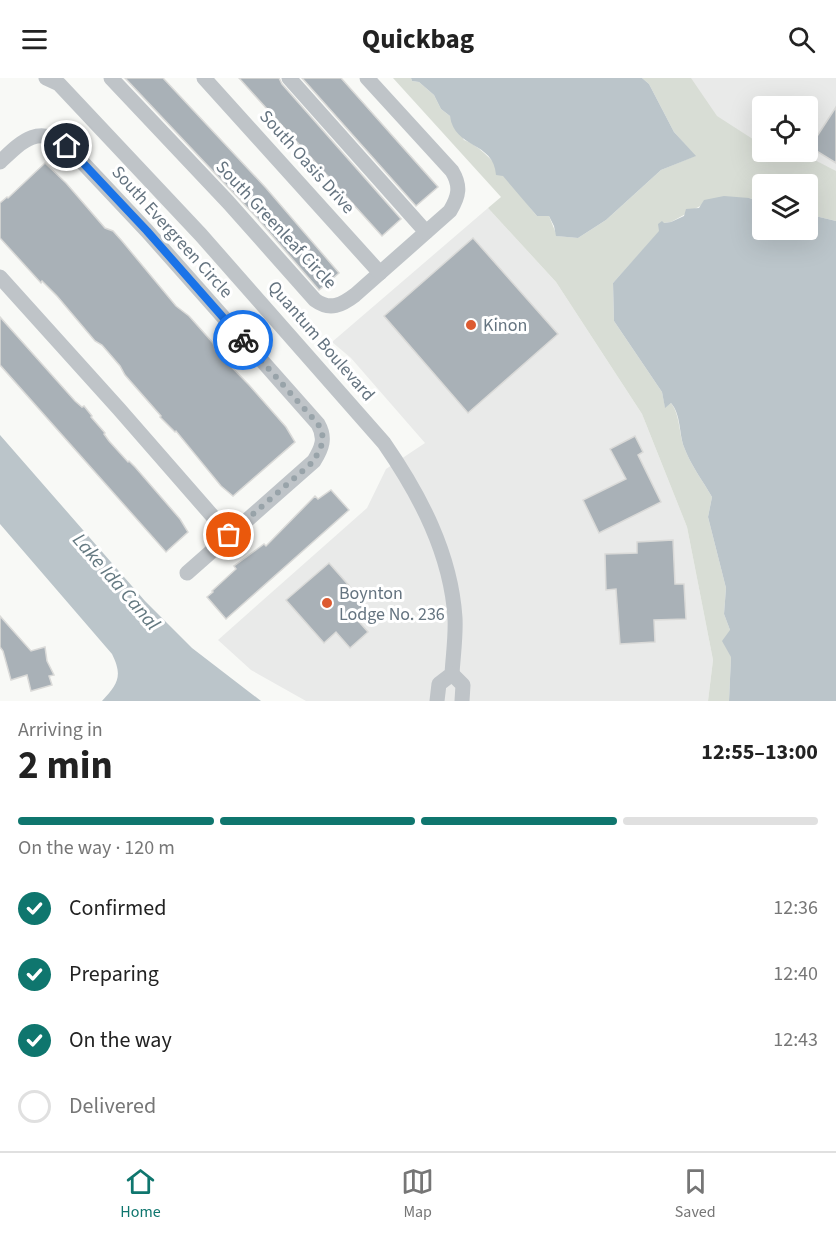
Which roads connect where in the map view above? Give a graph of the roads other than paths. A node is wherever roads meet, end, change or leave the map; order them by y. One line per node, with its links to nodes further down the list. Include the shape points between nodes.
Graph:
1 (111, 78): 8 (street, South Greenleaf Circle, via 315,300 329,306 343,303)
2 (204, 78): 8 (street, South Oasis Drive)
3 (289, 78): 7 (street)
4 (367, 78): 7 (street, South Greenleaf Circle, via 457,180 457,200)
5 (54, 80): 12 (street, Quantum Boulevard, via 201,235 384,443 426,513 445,565 455,621)
6 (0, 162): 10 (street, South Evergreen Circle, via 23,140 35,136 48,135 67,146 318,424 323,442 314,461)
7 (426, 232): 8 (street, South Greenleaf Circle)
8 (380, 273)
9 (0, 277): 10 (street)
10 (229, 535): 11 (street, South Evergreen Circle)
11 (187, 573)
12 (452, 674): 13 (street, via 439,684); 14 (street, Quantum Boulevard, via 463,685)
13 (436, 701)
14 (462, 701)

